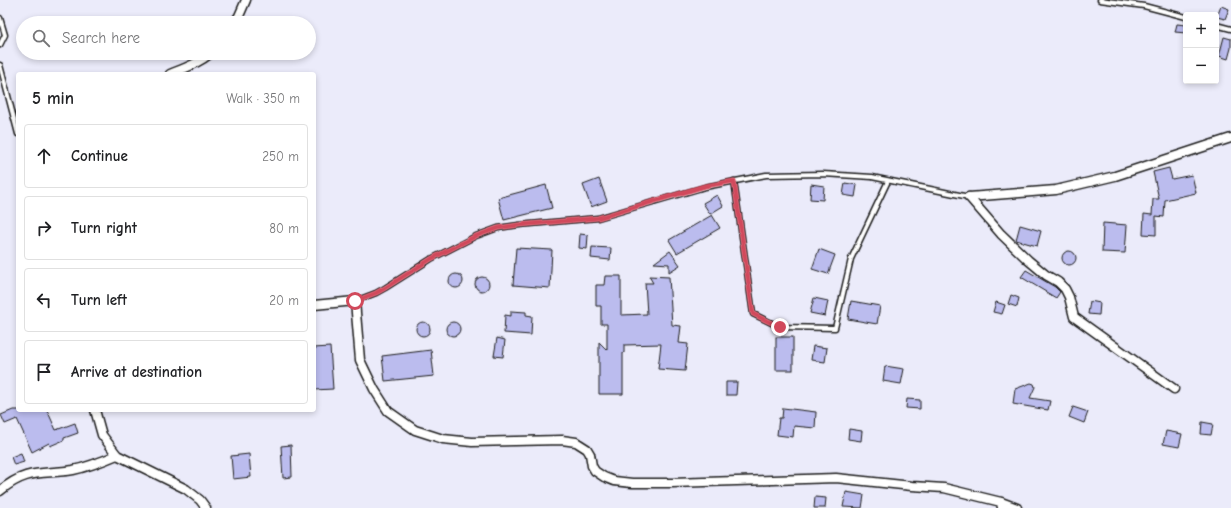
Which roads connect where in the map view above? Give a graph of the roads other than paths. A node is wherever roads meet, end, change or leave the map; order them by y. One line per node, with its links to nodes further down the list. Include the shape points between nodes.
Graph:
1 (246, 0): 3 (street)
2 (1100, 0): 4 (lane, via 1144,6)
3 (239, 16)
4 (1183, 16)
5 (0, 18): 8 (lane, via 5,35)
6 (1219, 26): 7 (lane)
7 (1231, 29)
8 (0, 44)
9 (202, 60): 11 (street)
10 (0, 65): 12 (lane)
11 (175, 72)
12 (16, 126)
13 (1231, 138): 16 (street, via 1115,176 1056,190)
14 (734, 181): 15 (lane, via 766,175 823,174); 15 (lane, via 753,314 780,327 835,328 852,259); 17 (lane, via 705,186 598,218 498,228 476,236 431,259 376,293)
15 (888, 181): 16 (lane)
16 (969, 197): 19 (street, via 1028,260 1065,289 1070,297 1074,317)
17 (355, 301): 18 (street); 23 (street, via 360,360 388,412 415,430 443,439 472,442 576,442 587,448 595,471 614,481 680,483 836,478 944,488)
18 (316, 305)
19 (1174, 389)
20 (96, 412): 21 (street, via 102,435)
21 (117, 455): 22 (street, via 84,467 22,477); 24 (street, via 186,490)
22 (0, 491)
23 (1001, 505): 25 (street)
24 (206, 508)
25 (1017, 508)

